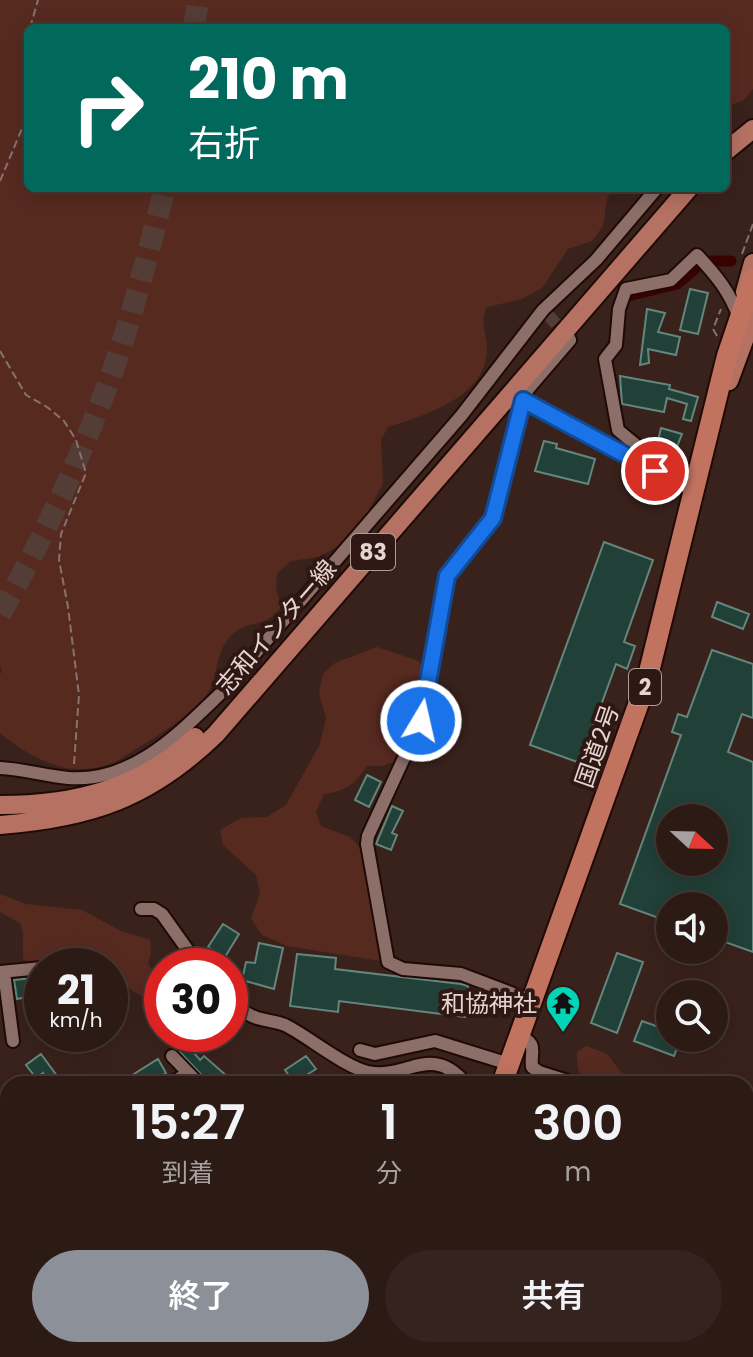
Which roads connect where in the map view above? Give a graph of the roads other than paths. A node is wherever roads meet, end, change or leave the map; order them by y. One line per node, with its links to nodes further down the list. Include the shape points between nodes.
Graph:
1 (753, 116): 3 (main road)
2 (753, 129): 4 (main road)
3 (730, 134)
4 (730, 148)
5 (654, 192): 15 (street, via 221,693 167,742 107,776 67,778)
6 (672, 192): 16 (main road, 志和インター線 / 83, via 181,750 154,770 96,795)
7 (686, 192): 17 (main road, 志和インター線 / 83, via 187,762 159,782 99,808)
8 (753, 263): 10 (main road)
9 (753, 279): 10 (highway, 国道2号 / 2)
10 (746, 317): 13 (highway, 国道2号 / 2); 13 (street, via 697,255 671,280 626,289 619,309 616,345 605,359 618,430 658,463); 14 (main road)
11 (569, 338): 12 (street)
12 (523, 400): 13 (street, via 681,485); 22 (street, via 493,518 447,576 421,721 367,844 388,962 403,969 461,974)
13 (696, 484): 14 (highway, 国道2号 / 2)
14 (688, 520): 22 (highway, 国道2号 / 2, via 647,680)
15 (0, 768)
16 (0, 805)
17 (0, 825)
18 (141, 909): 19 (street, via 162,914)
19 (186, 948)
20 (24, 970): 21 (street)
21 (2, 972): 25 (street)
22 (532, 1001): 24 (highway, 国道2号 / 2)
23 (248, 1014): 32 (street, via 286,1026 363,1071 445,1065)
24 (519, 1036): 28 (highway, 国道2号 / 2); 34 (street, via 533,1047 532,1067)
25 (13, 1041)
26 (360, 1050): 28 (street, via 375,1054 435,1041)
27 (172, 1056): 29 (street)
28 (509, 1064): 33 (highway, 国道2号 / 2)
29 (187, 1074): 30 (street); 31 (street)
30 (184, 1076)
31 (189, 1076)
32 (457, 1076)
33 (505, 1076)
34 (552, 1076)

